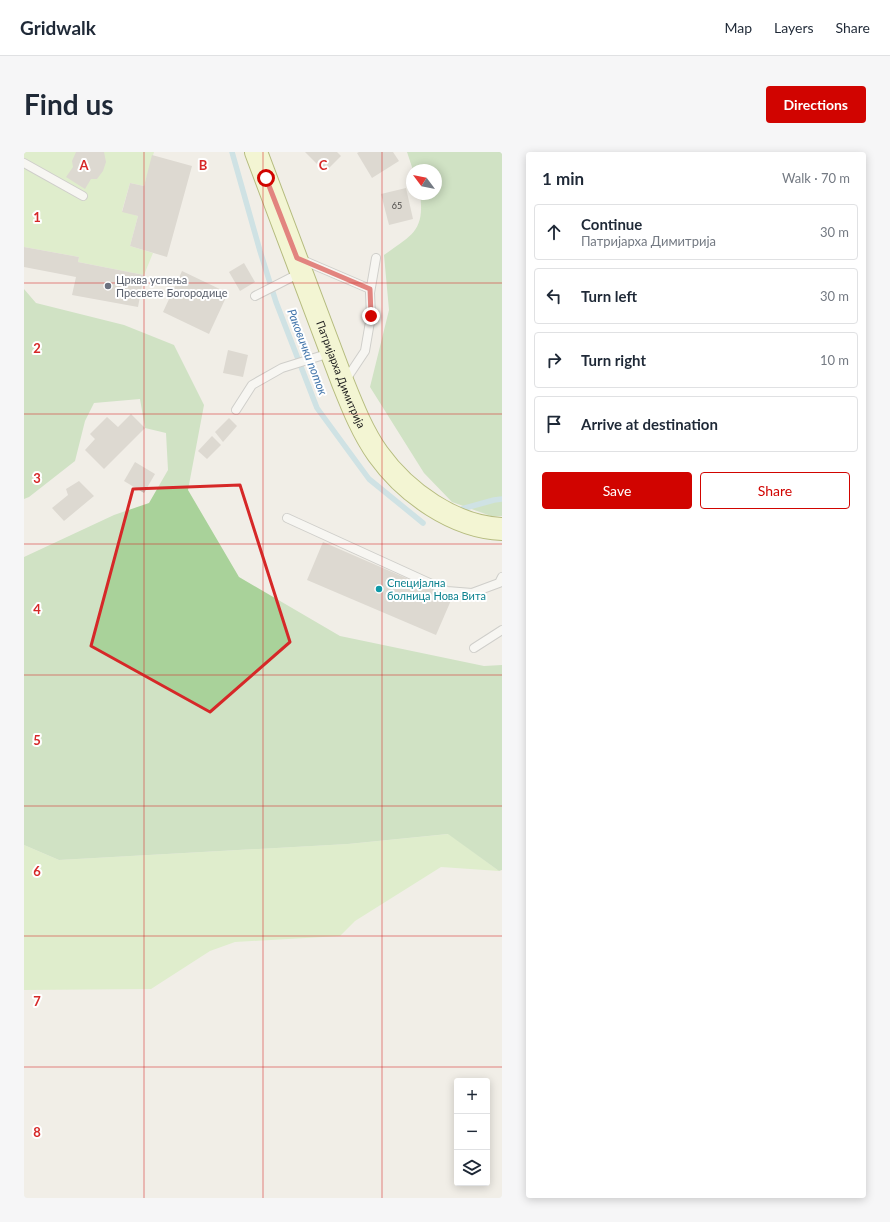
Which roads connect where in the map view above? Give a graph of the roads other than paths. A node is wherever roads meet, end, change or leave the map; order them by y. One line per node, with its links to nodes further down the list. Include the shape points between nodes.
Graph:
1 (256, 152): 5 (main road, Патријарха Димитрија)
2 (24, 163): 3 (lane)
3 (82, 196)
4 (376, 258): 6 (lane)
5 (300, 265): 6 (lane); 7 (lane, via 282,282); 8 (main road, Патријарха Димитрија)
6 (370, 289): 9 (lane, via 371,316 365,351)
7 (258, 295)
8 (332, 352): 9 (main road, Патријарха Димитрија); 10 (lane, via 288,366 252,385)
9 (343, 383): 12 (main road, Патријарха Димитрија, via 368,437 396,476 422,498 447,513 477,526)
10 (236, 410)
11 (287, 518): 13 (lane, via 446,590 472,593 499,583)
12 (502, 529)
13 (502, 577)
14 (502, 630): 15 (lane)
15 (474, 648)

